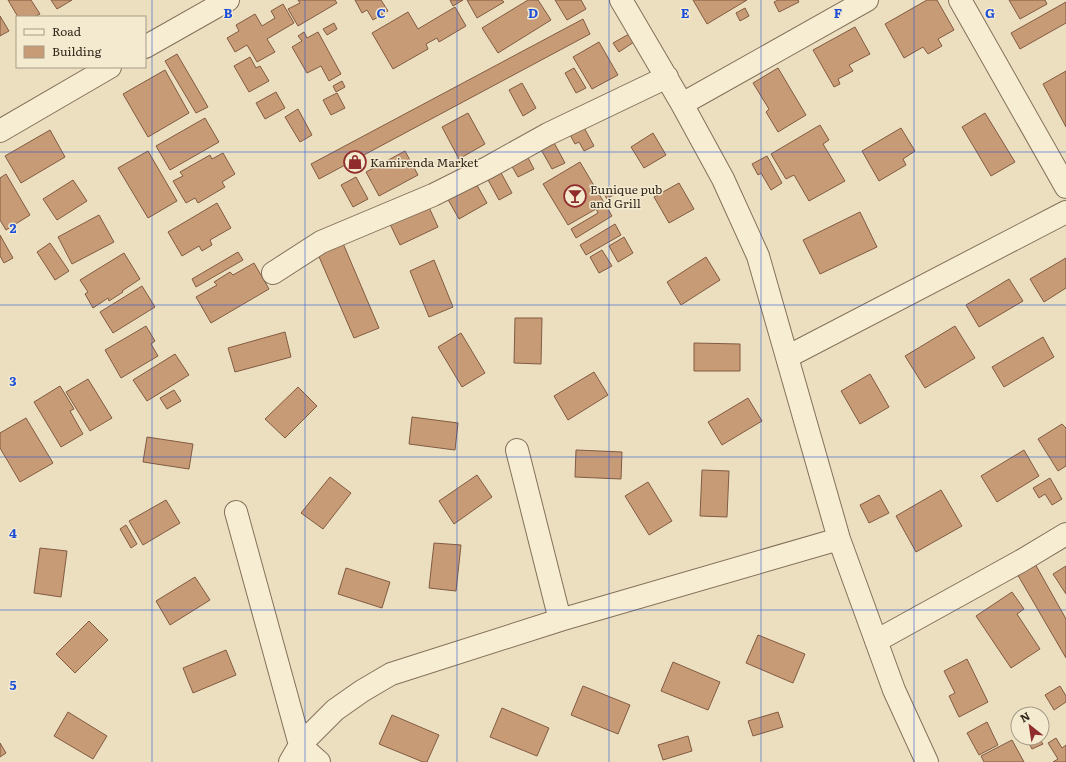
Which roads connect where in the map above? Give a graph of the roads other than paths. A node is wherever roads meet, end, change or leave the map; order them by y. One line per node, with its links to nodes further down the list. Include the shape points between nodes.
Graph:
1 (228, 0): 5 (street)
2 (621, 0): 7 (street)
3 (867, 0): 8 (street)
4 (960, 0): 10 (street)
5 (146, 46)
6 (108, 68): 9 (street)
7 (667, 77): 8 (street); 12 (street, via 548,134 433,195 321,242)
8 (682, 104): 13 (street, via 723,179 758,256)
9 (0, 131)
10 (1066, 187)
11 (1066, 212): 13 (street)
12 (274, 273)
13 (787, 358): 17 (street)
14 (517, 450): 18 (street)
15 (236, 512): 20 (street)
16 (1066, 534): 19 (street)
17 (839, 539): 18 (street); 19 (street)
18 (560, 620): 20 (street, via 391,674 335,710)
19 (876, 641): 22 (street, via 894,690)
20 (295, 753): 21 (street)
21 (319, 762)
22 (927, 762)

